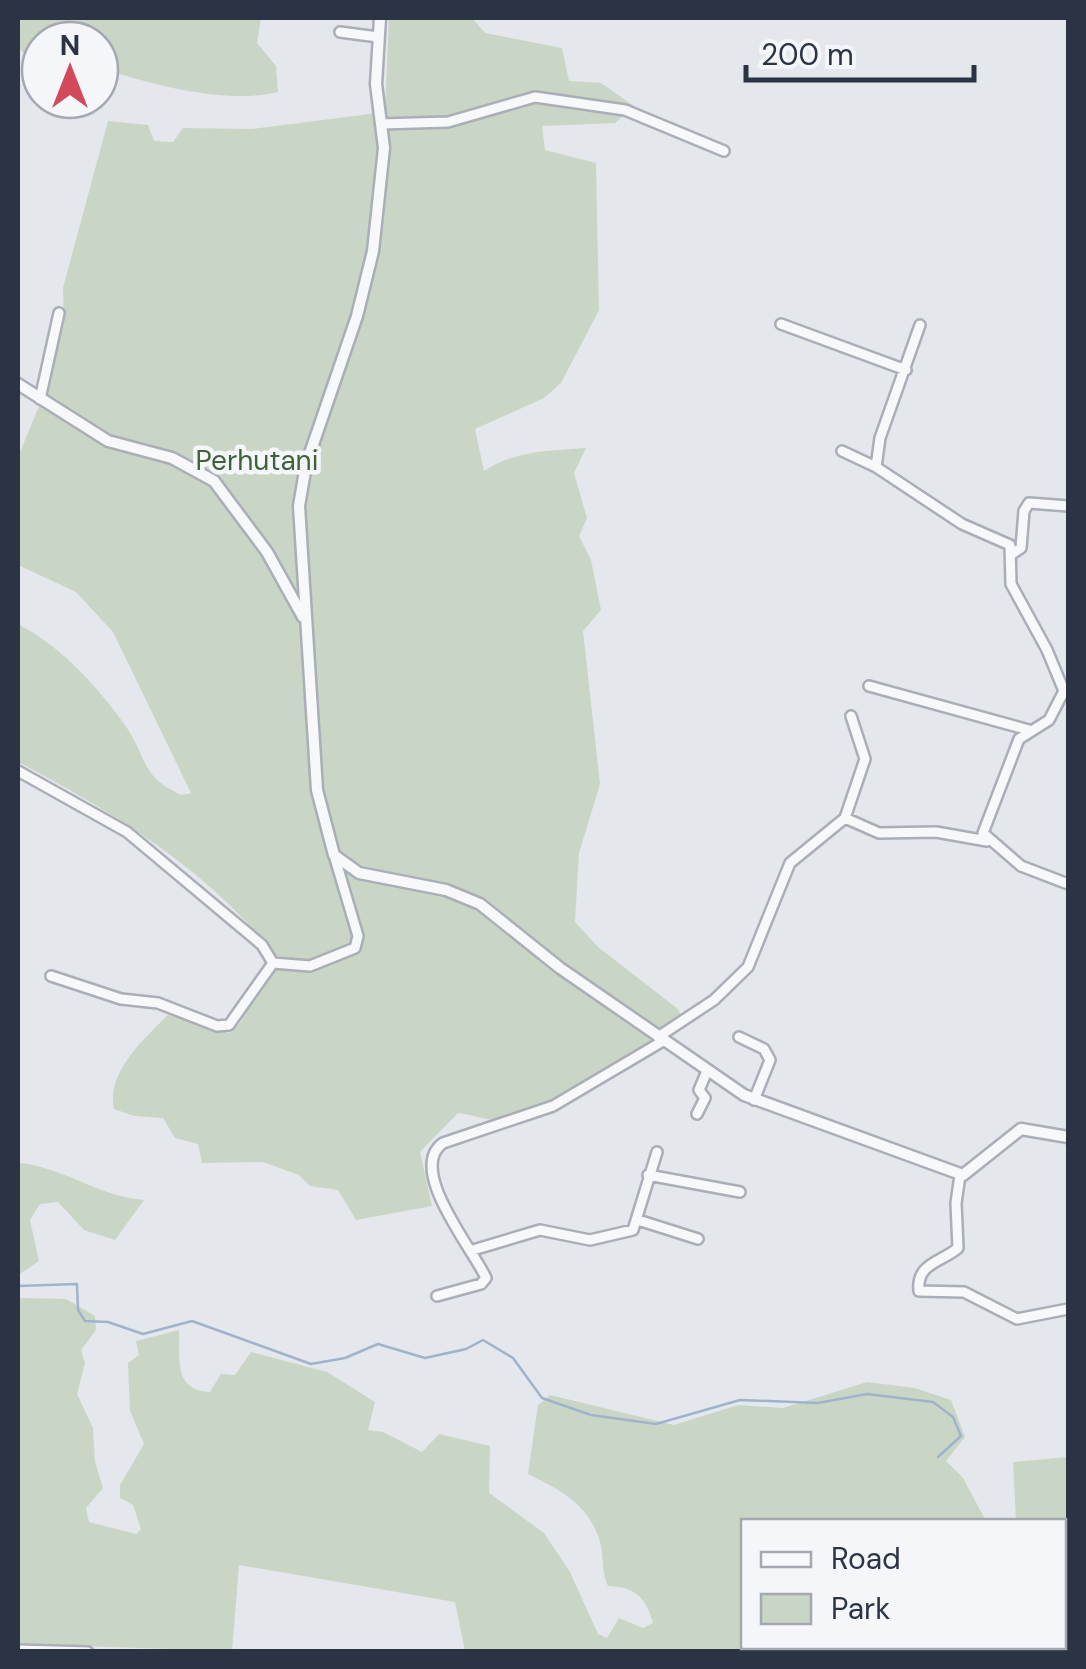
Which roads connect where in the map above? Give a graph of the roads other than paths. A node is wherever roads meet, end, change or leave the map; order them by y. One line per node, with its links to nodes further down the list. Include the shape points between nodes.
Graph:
1 (380, 18): 3 (street)
2 (340, 32): 3 (street)
3 (378, 37): 4 (street)
4 (381, 124): 5 (street, via 448,122 535,97 625,110); 16 (street, via 371,261 300,486)
5 (724, 151)
6 (60, 313): 11 (street)
7 (781, 324): 9 (street)
8 (920, 326): 9 (street)
9 (906, 370): 13 (street)
10 (18, 384): 11 (street)
11 (40, 400): 16 (street, via 108,441 172,458 214,481 267,552)
12 (842, 451): 13 (street)
13 (876, 468): 15 (street, via 962,524 1002,538)
14 (1068, 506): 15 (street, via 1029,502 1020,548)
15 (1012, 554): 18 (street, via 1011,584)
16 (305, 621): 24 (street, via 317,790)
17 (868, 686): 20 (street)
18 (1066, 692): 20 (street, via 1049,720)
19 (851, 716): 22 (street, via 865,752)
20 (1029, 730): 23 (street, via 1016,744 983,823)
21 (18, 771): 26 (street, via 146,846 262,945)
22 (845, 818): 23 (street, via 879,833 936,832); 29 (street, via 790,863 753,962)
23 (987, 842): 25 (street, via 1033,873)
24 (334, 856): 26 (street, via 356,948 310,966); 29 (street, via 359,874 446,890 480,904)
25 (1068, 884)
26 (273, 963): 27 (street, via 223,1026)
27 (50, 976)
28 (739, 1037): 31 (street, via 768,1055)
29 (661, 1039): 30 (street); 40 (street, via 569,1098 432,1152 442,1204)
30 (707, 1071): 31 (street); 32 (street)
31 (754, 1100): 35 (street)
32 (697, 1114)
33 (1068, 1137): 35 (street, via 1021,1129)
34 (657, 1152): 36 (street)
35 (960, 1174): 42 (street, via 960,1243 930,1264 919,1292 964,1292 1017,1319)
36 (648, 1175): 37 (street); 38 (street)
37 (740, 1192)
38 (638, 1220): 39 (street); 40 (street, via 633,1230 601,1238 540,1230)
39 (698, 1240)
40 (472, 1250): 41 (street, via 484,1282)
41 (438, 1296)
42 (1068, 1309)
43 (18, 1650): 44 (street)
44 (88, 1652)

